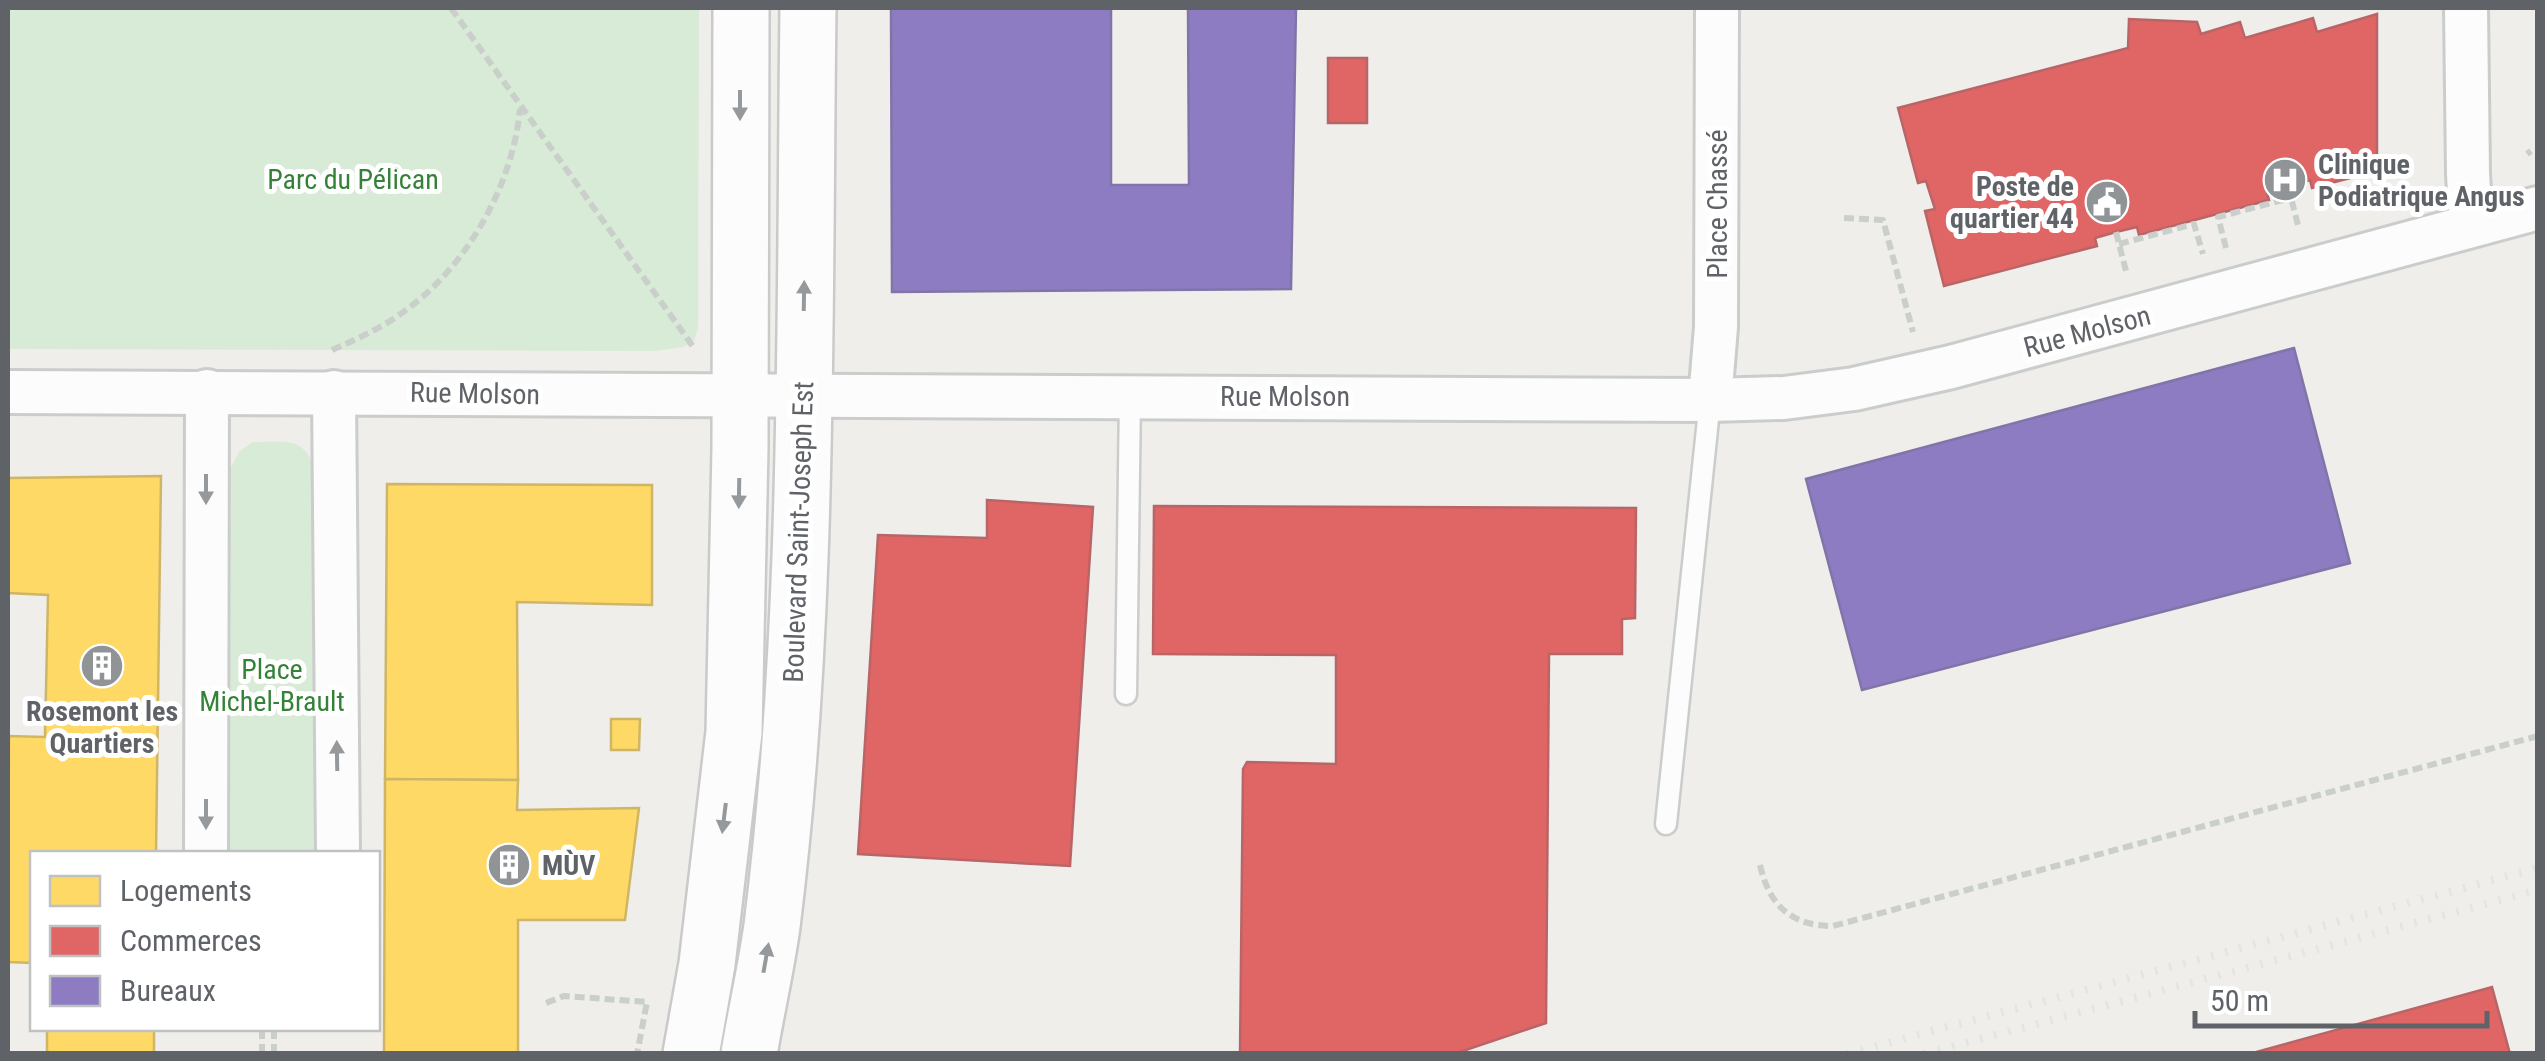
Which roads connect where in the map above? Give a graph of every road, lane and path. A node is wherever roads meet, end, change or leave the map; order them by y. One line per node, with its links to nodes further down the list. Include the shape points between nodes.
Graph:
1 (451, 8): 6 (path)
2 (740, 8): 24 (main road, Boulevard Saint-Joseph Est, one-way to 24)
3 (808, 8): 23 (main road, Boulevard Saint-Joseph Est, one-way to 3)
4 (1718, 8): 26 (street, Place Chassé)
5 (2466, 8): 11 (street)
6 (520, 107): 19 (path); 20 (path, via 517,144 503,182 460,256 432,289)
7 (2288, 186): 8 (path)
8 (2291, 198): 12 (path); 15 (path, via 2218,217)
9 (2538, 208): 11 (street, Rue Molson)
10 (1844, 218): 18 (path, via 1883,220)
11 (2472, 225): 26 (street, Rue Molson, via 1951,367 1854,389)
12 (2299, 228)
13 (2116, 232): 14 (path)
14 (2119, 244): 16 (path, via 2194,224); 17 (path)
15 (2226, 248)
16 (2203, 254)
17 (2128, 274)
18 (1914, 332)
19 (694, 348)
20 (328, 373): 21 (street, Rue Molson); 24 (street, Rue Molson); 31 (street, one-way to 20)
21 (207, 391): 22 (street, Rue Molson); 30 (street, one-way to 30)
22 (8, 392)
23 (802, 394): 24 (street, Rue Molson); 25 (street, Rue Molson); 36 (main road, Boulevard Saint-Joseph Est, one-way to 23, via 772,929 793,713)
24 (739, 396): 35 (main road, Boulevard Saint-Joseph Est, one-way to 35, via 734,732)
25 (1130, 396): 26 (street, Rue Molson); 27 (lane)
26 (1710, 400): 29 (lane)
27 (1126, 694)
28 (2538, 736): 32 (path, via 1832,926 1810,926 1773,901)
29 (1666, 824)
30 (206, 851)
31 (338, 851)
32 (1760, 865)
33 (546, 1003): 34 (path, via 564,996 647,1002)
34 (637, 1054)
35 (691, 1054)
36 (749, 1054)

